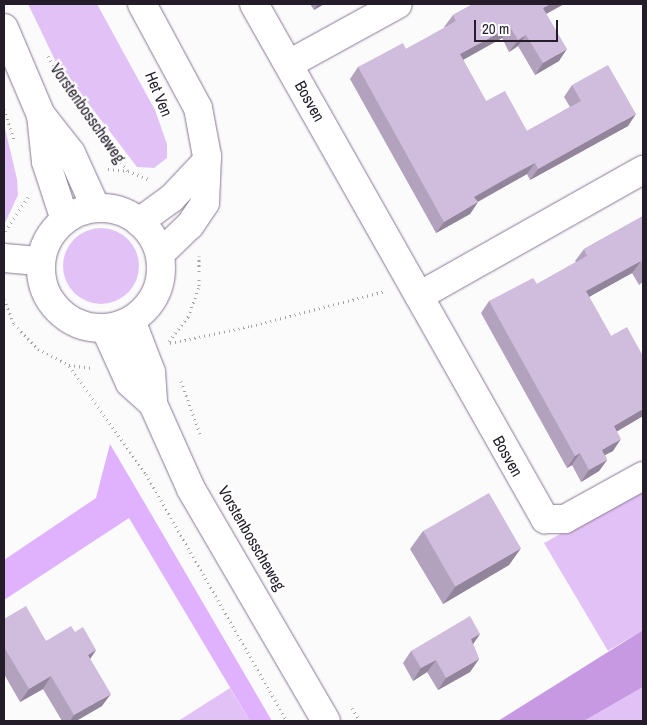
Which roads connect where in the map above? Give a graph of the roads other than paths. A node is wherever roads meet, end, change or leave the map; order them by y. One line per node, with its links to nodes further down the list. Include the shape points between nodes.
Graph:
1 (142, 4): 7 (street, Het Ven, via 198,108)
2 (254, 4): 5 (street, Bosven)
3 (398, 4): 5 (street, Bosven)
4 (4, 28): 6 (street, Vorstenbosscheweg)
5 (288, 64): 15 (street, Bosven)
6 (41, 115): 9 (street, Vorstenbosscheweg, via 71,152); 10 (street, Vorstenbosscheweg, via 46,162)
7 (206, 162): 11 (street, via 172,198); 12 (street, Het Ven, via 205,203 190,225)
8 (643, 170): 15 (street)
9 (96, 208): 10 (street); 11 (street, via 113,209)
10 (65, 220): 14 (street, via 45,245)
11 (139, 222): 12 (street, via 153,237)
12 (160, 254): 16 (street, via 162,272 158,289 150,305)
13 (4, 258): 14 (street)
14 (41, 261): 17 (street, via 42,282 50,300 63,316 81,326)
15 (416, 290): 19 (street, Bosven, via 544,519 565,519)
16 (132, 320): 17 (street); 18 (street, Vorstenbosscheweg, via 151,372)
17 (105, 328): 18 (street, Vorstenbosscheweg, via 130,383)
18 (153, 404): 20 (street, Vorstenbosscheweg, via 191,489)
19 (643, 476)
20 (326, 721)

